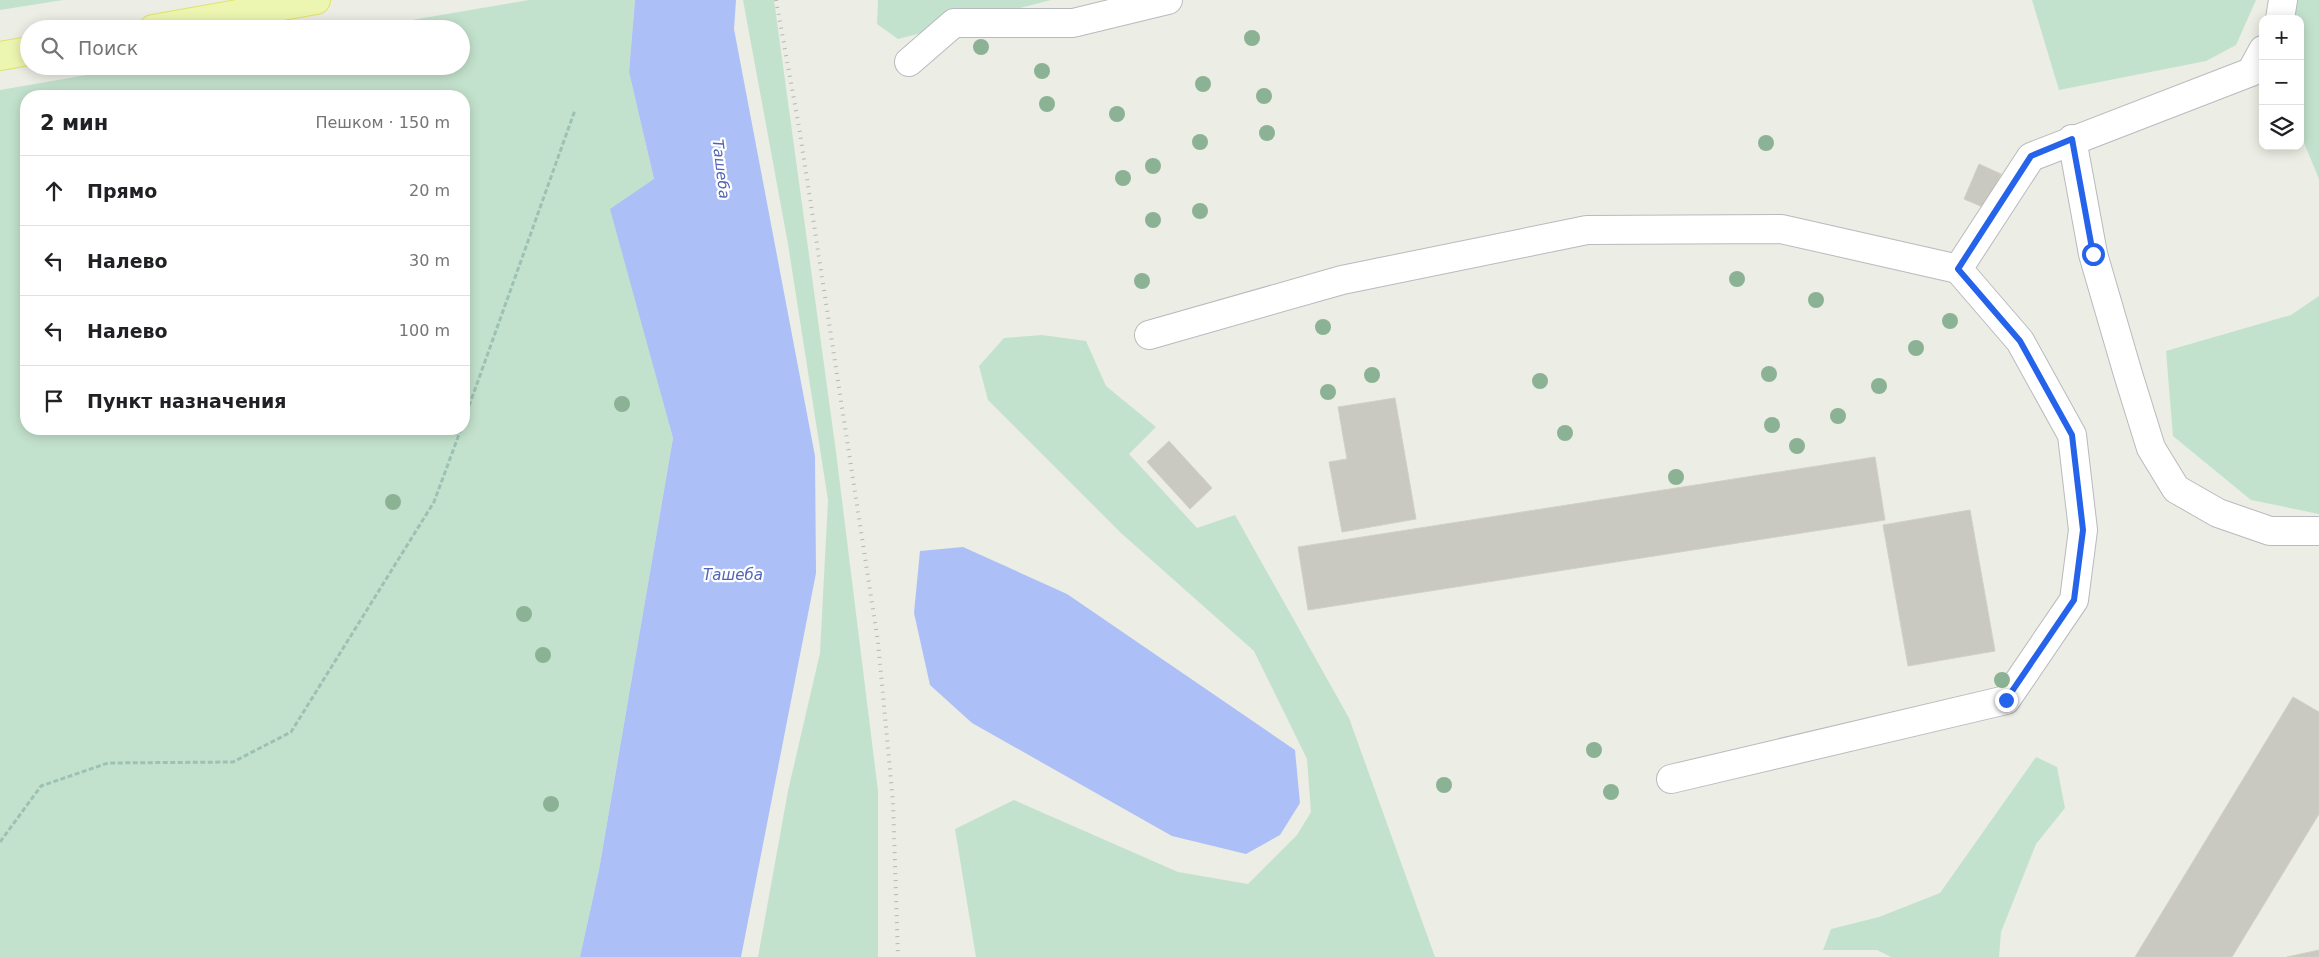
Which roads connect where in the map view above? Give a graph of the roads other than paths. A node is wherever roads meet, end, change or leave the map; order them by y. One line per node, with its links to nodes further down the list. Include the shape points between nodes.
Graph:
1 (316, 0): 5 (main road)
2 (1168, 0): 9 (lane, via 1072,23 954,23)
3 (2283, 0): 4 (lane)
4 (2281, 15)
5 (204, 20)
6 (20, 53): 7 (main road)
7 (0, 56)
8 (2259, 57): 10 (lane, via 2251,72)
9 (909, 62)
10 (2072, 139): 11 (lane, via 2031,156); 13 (lane, via 2093,254 2128,374 2151,448 2176,489 2218,513 2270,532)
11 (1958, 269): 12 (lane, via 1781,229 1587,230 1342,280); 14 (lane, via 2020,341 2072,435 2083,530 2074,600 2006,700)
12 (1149, 335)
13 (2319, 530)
14 (1671, 779)

